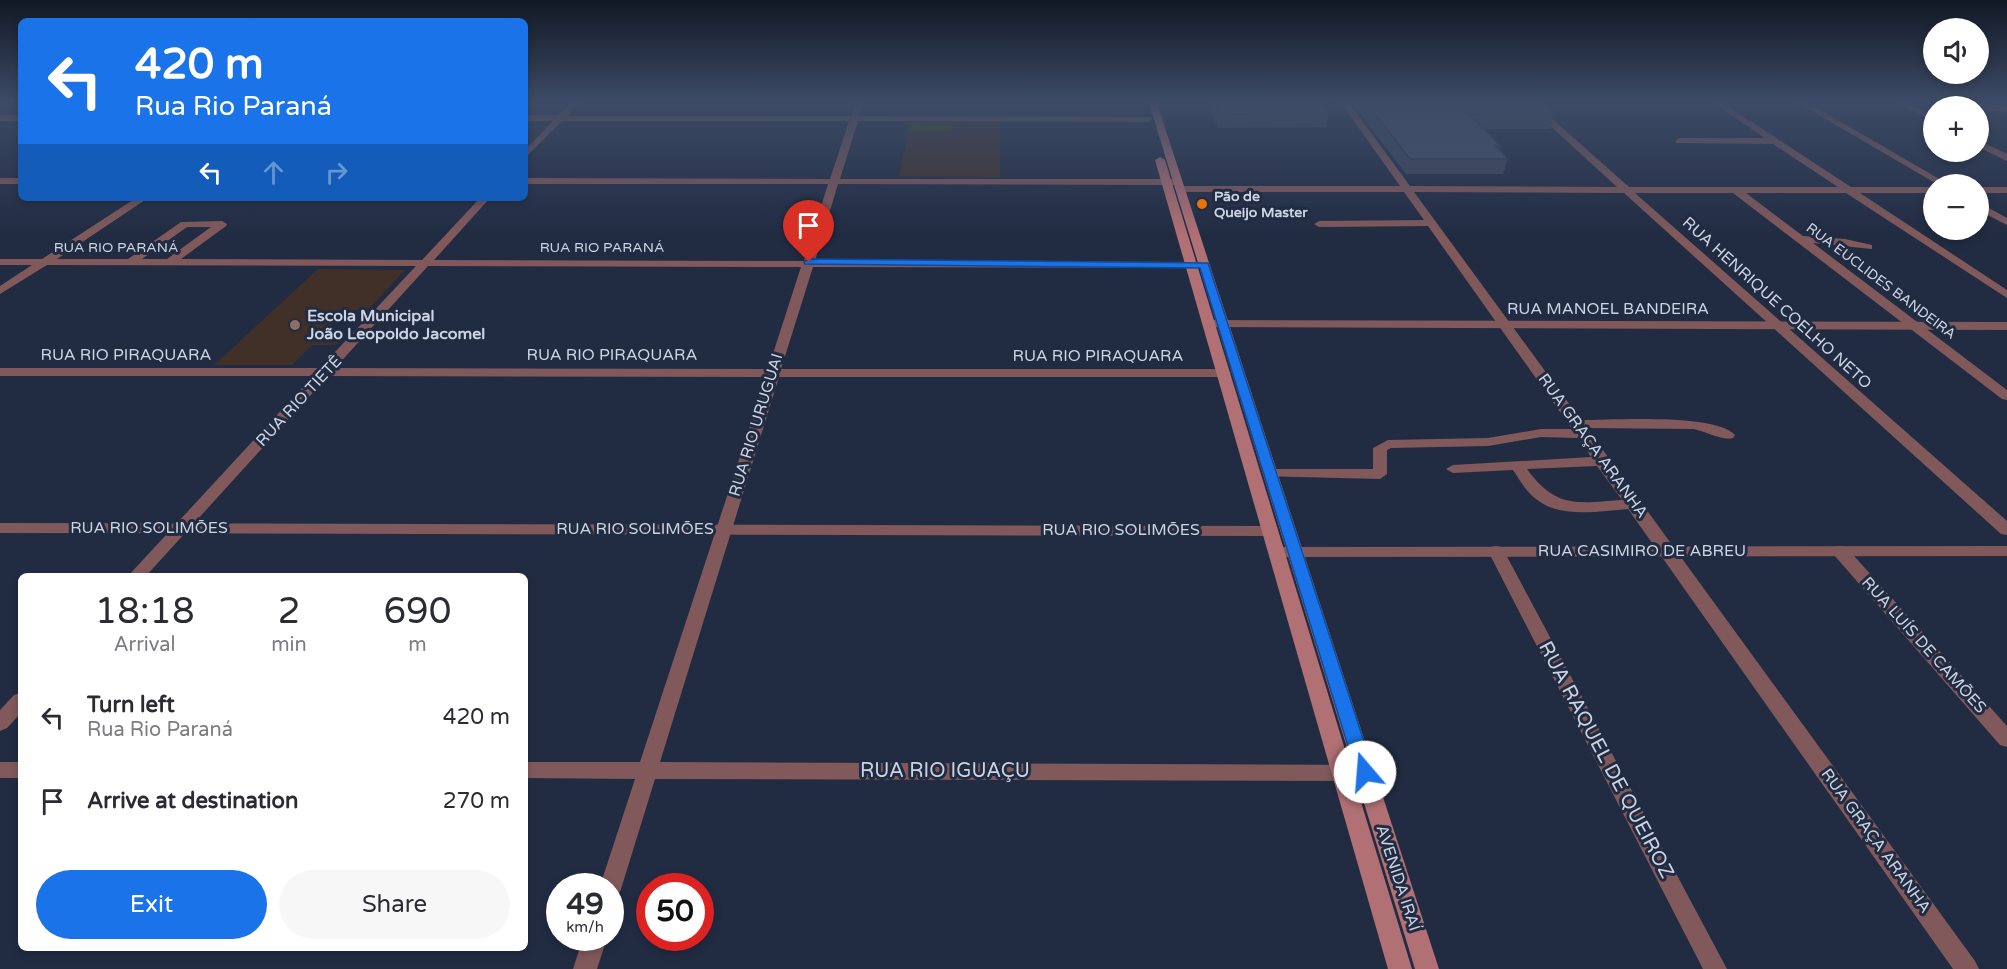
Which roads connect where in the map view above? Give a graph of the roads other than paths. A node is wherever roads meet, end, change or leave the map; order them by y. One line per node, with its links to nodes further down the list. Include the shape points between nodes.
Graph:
1 (845, 145): 15 (street, RUA RIO URUGUAI)
2 (1161, 145): 16 (main road, AVENIDA IRAÍ)
3 (1376, 145): 17 (street, RUA GRAÇA ARANHA)
4 (1577, 145): 18 (street, RUA HENRIQUE COELHO NETO)
5 (1781, 145): 20 (street)
6 (1875, 145): 11 (street)
7 (1989, 149): 8 (street)
8 (1992, 151): 9 (street); 10 (street)
9 (2007, 151)
10 (2007, 158)
11 (1925, 174)
12 (0, 181): 13 (street)
13 (18, 181)
14 (528, 182): 15 (street)
15 (834, 182): 16 (street); 38 (street, RUA RIO URUGUAI)
16 (1175, 184): 17 (street); 32 (main road, AVENIDA IRAÍ)
17 (1408, 189): 18 (street); 28 (street, RUA GRAÇA ARANHA)
18 (1626, 189): 19 (street); 43 (street, RUA HENRIQUE COELHO NETO)
19 (1736, 190): 20 (street); 30 (street, RUA EUCLIDES BANDEIRA)
20 (1849, 190): 21 (street); 40 (street)
21 (1923, 190)
22 (1989, 190): 23 (street)
23 (2007, 190)
24 (138, 201): 35 (street)
25 (482, 201): 37 (street, RUA RIO TIETÊ)
26 (1989, 211): 27 (street)
27 (2007, 222)
28 (1432, 223): 29 (street); 42 (street, RUA GRAÇA ARANHA)
29 (1319, 224)
30 (1801, 239): 31 (street); 44 (street, RUA EUCLIDES BANDEIRA)
31 (1868, 247)
32 (1196, 258): 38 (street, RUA RIO PARANÁ); 41 (main road, AVENIDA IRAÍ)
33 (171, 261): 36 (street, RUA RIO PARANÁ); 36 (street, via 222,224 185,224); 37 (street, RUA RIO PARANÁ)
34 (0, 262): 35 (street, RUA RIO PARANÁ)
35 (45, 262): 36 (street, RUA RIO PARANÁ); 39 (street)
36 (131, 262)
37 (427, 262): 38 (street, RUA RIO PARANÁ); 47 (street, RUA RIO TIETÊ)
38 (809, 262): 49 (street, RUA RIO URUGUAI)
39 (0, 291)
40 (2007, 295)
41 (1216, 324): 42 (street, RUA MANOEL BANDEIRA); 46 (main road, AVENIDA IRAÍ)
42 (1506, 325): 43 (street, RUA MANOEL BANDEIRA); 52 (street, RUA GRAÇA ARANHA)
43 (1780, 326): 44 (street, RUA MANOEL BANDEIRA); 62 (street, RUA HENRIQUE COELHO NETO)
44 (1914, 326): 45 (street, RUA MANOEL BANDEIRA); 51 (street, RUA EUCLIDES BANDEIRA)
45 (2007, 326)
46 (1222, 342): 50 (main road, AVENIDA IRAÍ); 57 (main road, AVENIDA IRAÍ)
47 (327, 371): 48 (street, RUA RIO PIRAQUARA); 49 (street, RUA RIO PIRAQUARA); 60 (street, RUA RIO TIETÊ)
48 (0, 372)
49 (772, 372): 50 (street, RUA RIO PIRAQUARA); 61 (street, RUA RIO URUGUAI)
50 (1224, 373): 63 (main road, AVENIDA IRAÍ)
51 (2007, 396)
52 (1580, 429): 53 (street, via 1694,425); 56 (street, RUA GRAÇA ARANHA); 57 (street, via 1488,442 1388,444 1380,448 1380,474)
53 (1728, 435)
54 (1517, 466): 55 (street); 56 (street); 58 (street, via 1548,501 1564,506)
55 (1453, 469)
56 (1614, 470): 58 (street, RUA GRAÇA ARANHA)
57 (1270, 473): 68 (main road, AVENIDA IRAÍ)
58 (1634, 504): 65 (street, RUA GRAÇA ARANHA)
59 (0, 528): 60 (street, RUA RIO SOLIMÕES)
60 (180, 529): 61 (street, RUA RIO SOLIMÕES); 69 (street, RUA RIO TIETÊ)
61 (723, 529): 63 (street, RUA RIO SOLIMÕES); 78 (street, RUA RIO URUGUAI)
62 (2007, 530)
63 (1270, 531): 68 (main road, AVENIDA IRAÍ)
64 (1496, 551): 65 (street, RUA CASIMIRO DE ABREU); 68 (street, RUA CASIMIRO DE ABREU); 86 (street, RUA RAQUEL DE QUEIROZ)
65 (1667, 551): 66 (street, RUA CASIMIRO DE ABREU); 87 (street, RUA GRAÇA ARANHA)
66 (1840, 551): 67 (street, RUA CASIMIRO DE ABREU); 74 (street, RUA LUÍS DE CAMÕES)
67 (2007, 551)
68 (1286, 552): 72 (main road, AVENIDA IRAÍ); 73 (main road, AVENIDA IRAÍ)
69 (139, 573)
70 (18, 703): 71 (street)
71 (0, 723)
72 (1328, 726): 73 (main road); 80 (main road, AVENIDA IRAÍ)
73 (1351, 729): 79 (main road, AVENIDA IRAÍ)
74 (2007, 739)
75 (0, 770): 76 (street)
76 (18, 770)
77 (528, 770): 78 (street, RUA RIO IGUAÇU)
78 (648, 770): 80 (street, RUA RIO IGUAÇU); 81 (street, RUA RIO URUGUAI)
79 (1365, 772): 80 (street, RUA RIO IGUAÇU); 85 (main road, AVENIDA IRAÍ)
80 (1342, 773): 84 (main road, AVENIDA IRAÍ)
81 (615, 873)
82 (591, 951): 83 (street)
83 (585, 969)
84 (1400, 969)
85 (1427, 969)
86 (1715, 969)
87 (1967, 969)

